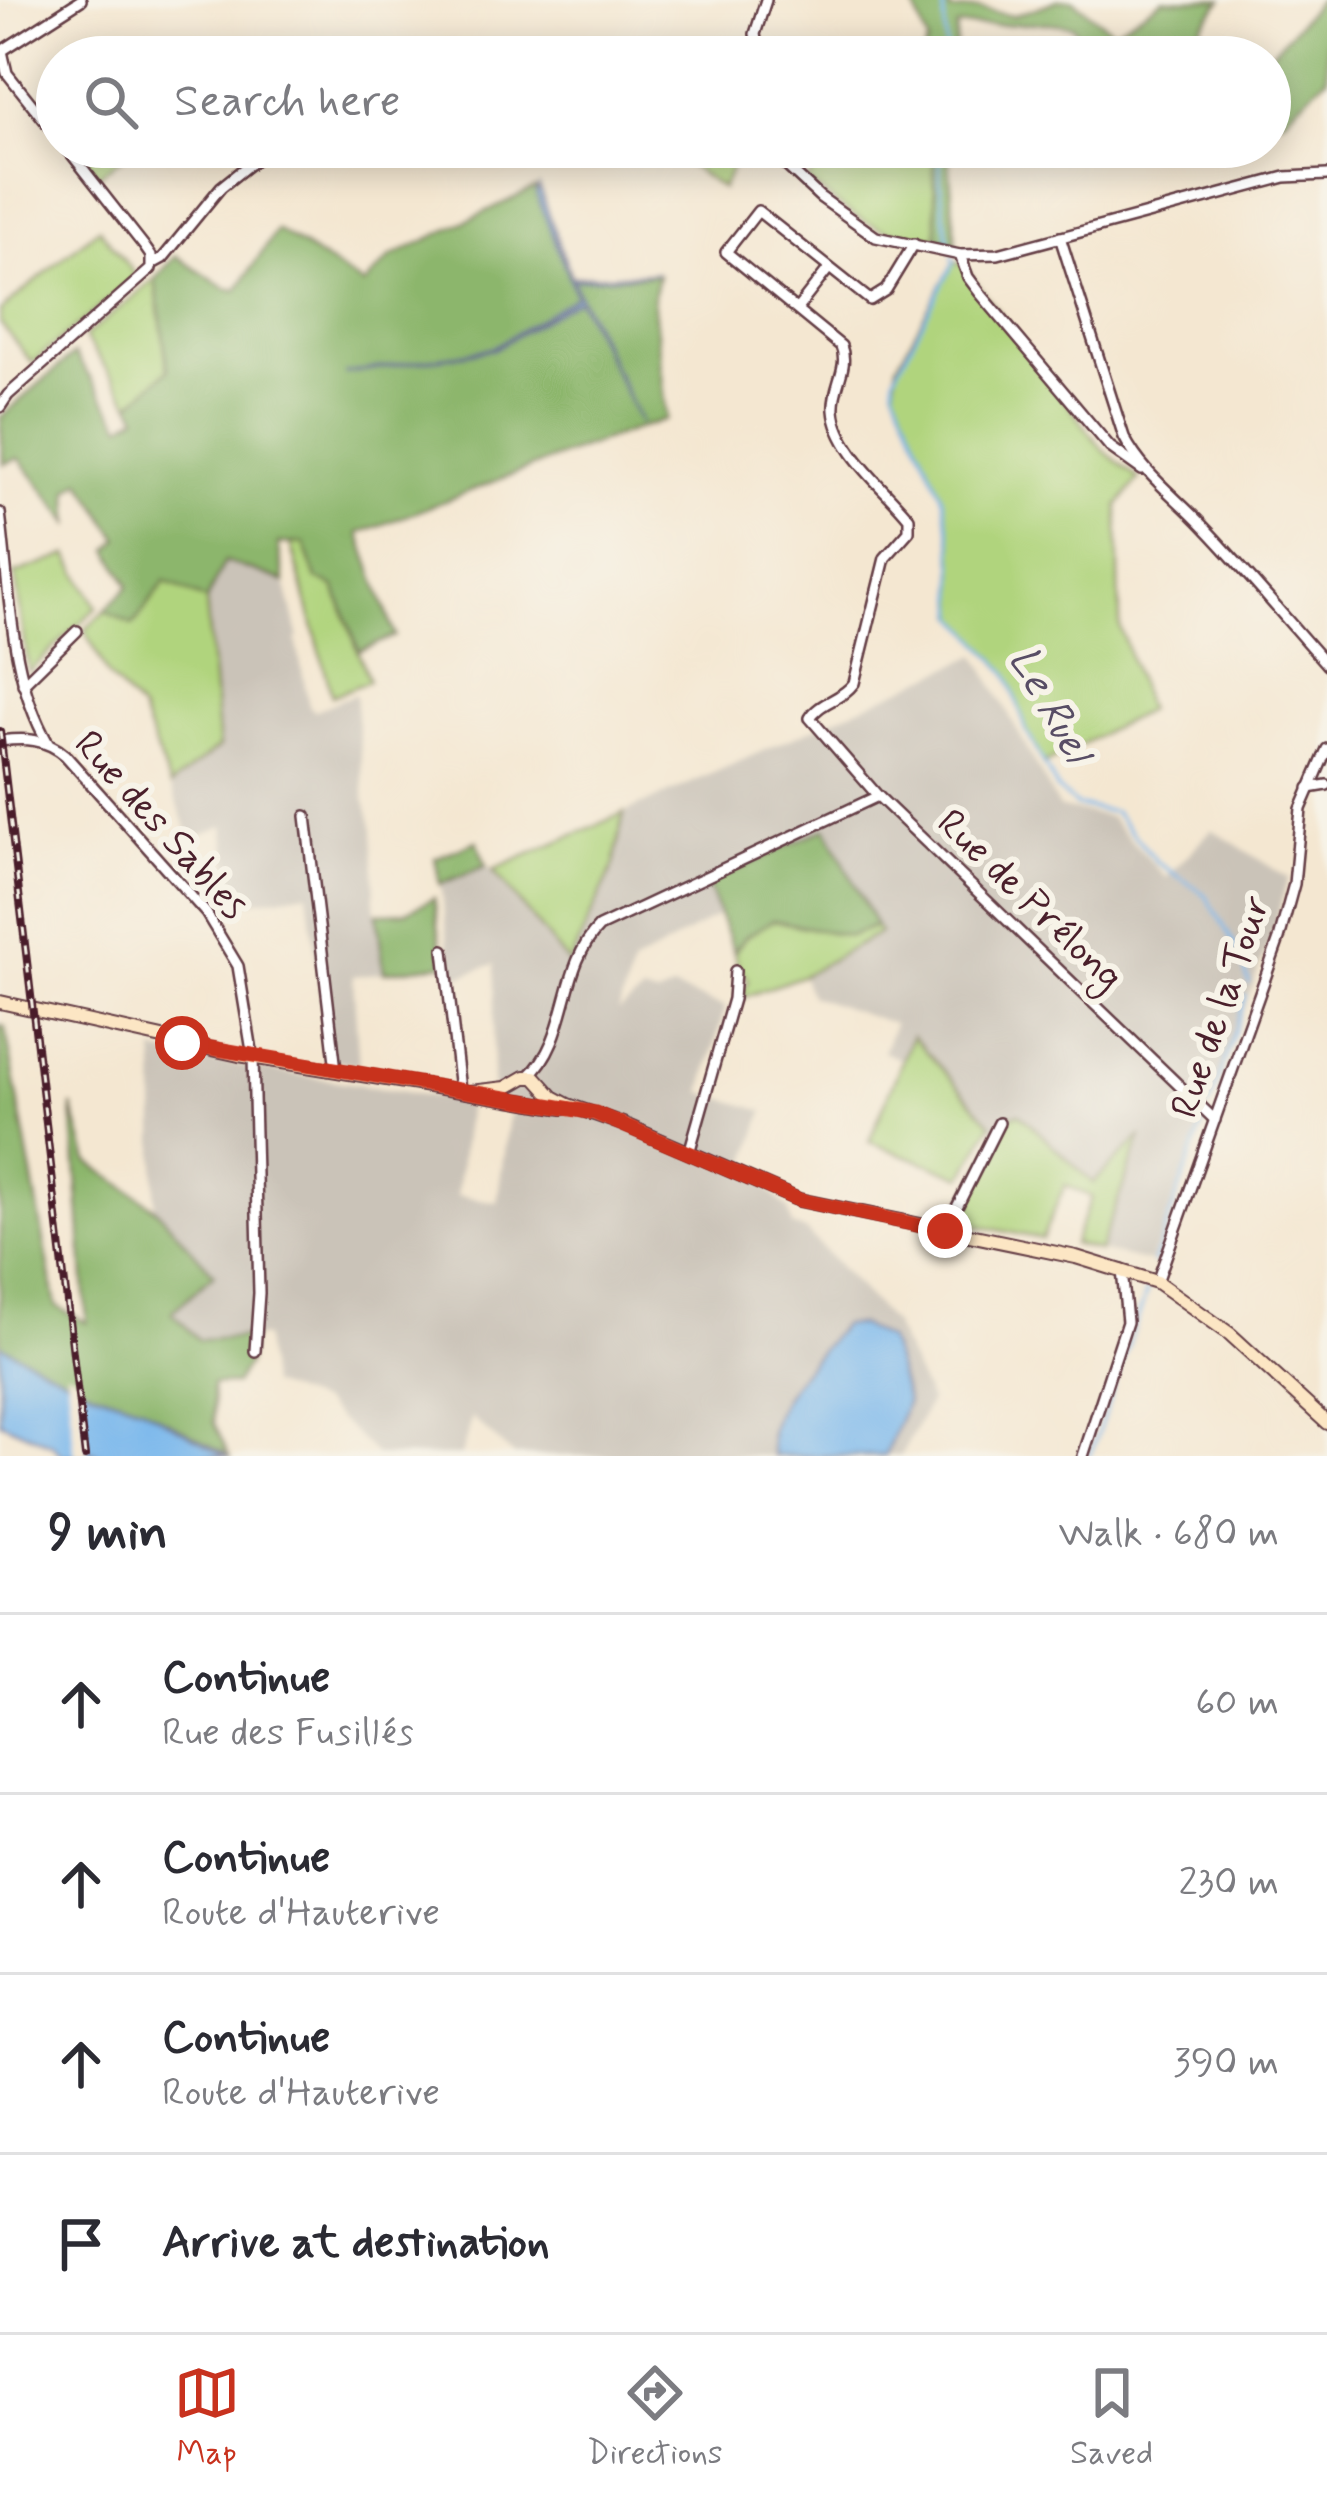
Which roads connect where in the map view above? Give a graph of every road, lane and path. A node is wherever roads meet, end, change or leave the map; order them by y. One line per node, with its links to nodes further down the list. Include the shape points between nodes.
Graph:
1 (81, 0): 4 (street)
2 (766, 0): 3 (street)
3 (755, 36)
4 (1, 52): 5 (street)
5 (36, 110)
6 (83, 168): 13 (street)
7 (245, 168): 13 (street)
8 (790, 168): 11 (street, via 860,228)
9 (1327, 175): 10 (street, via 1285,177)
10 (1060, 237): 12 (street); 17 (street, via 1124,436)
11 (914, 244): 12 (street); 14 (street, via 875,299)
12 (960, 255): 17 (street, via 980,293 1110,447)
13 (152, 264): 16 (street)
14 (829, 268): 15 (street); 15 (street, via 758,211 726,252)
15 (796, 309): 29 (street, Rue de Prélong, via 844,352 835,419 910,526 885,558 854,683 810,718)
16 (0, 407)
17 (1146, 473): 20 (street)
18 (0, 513): 21 (street, Rue des Sables)
19 (77, 631): 21 (street)
20 (1327, 665)
21 (23, 684): 22 (street, Rue des Sables)
22 (35, 720): 23 (street); 25 (street, Rue des Sables)
23 (30, 739): 24 (street, Rue des Sables); 25 (street, Rue des Sables)
24 (0, 742)
25 (48, 743): 34 (street, Rue des Sables, via 223,935 238,966)
26 (1327, 749): 28 (street, Rue de la Tour)
27 (1327, 785): 28 (street)
28 (1309, 788): 38 (street, Rue de la Tour, via 1292,896)
29 (878, 796): 36 (street, via 599,927 584,945); 38 (street, Rue de Prélong)
30 (306, 816): 35 (street)
31 (444, 950): 37 (street)
32 (735, 971): 40 (street)
33 (0, 1002): 34 (main road)
34 (246, 1056): 35 (main road); 46 (street, via 260,1293)
35 (336, 1070): 37 (main road)
36 (531, 1089): 37 (main road); 40 (main road)
37 (465, 1091)
38 (1215, 1120): 44 (street, Rue de la Tour)
39 (999, 1123): 41 (street)
40 (689, 1154): 41 (main road, via 799,1200)
41 (945, 1231): 42 (main road)
42 (1122, 1270): 43 (main road); 45 (street)
43 (1140, 1276): 44 (main road); 45 (street)
44 (1157, 1282): 47 (main road, via 1230,1334)
45 (1125, 1296): 48 (street, via 1127,1322)
46 (255, 1351)
47 (1327, 1423)
48 (1083, 1456)

